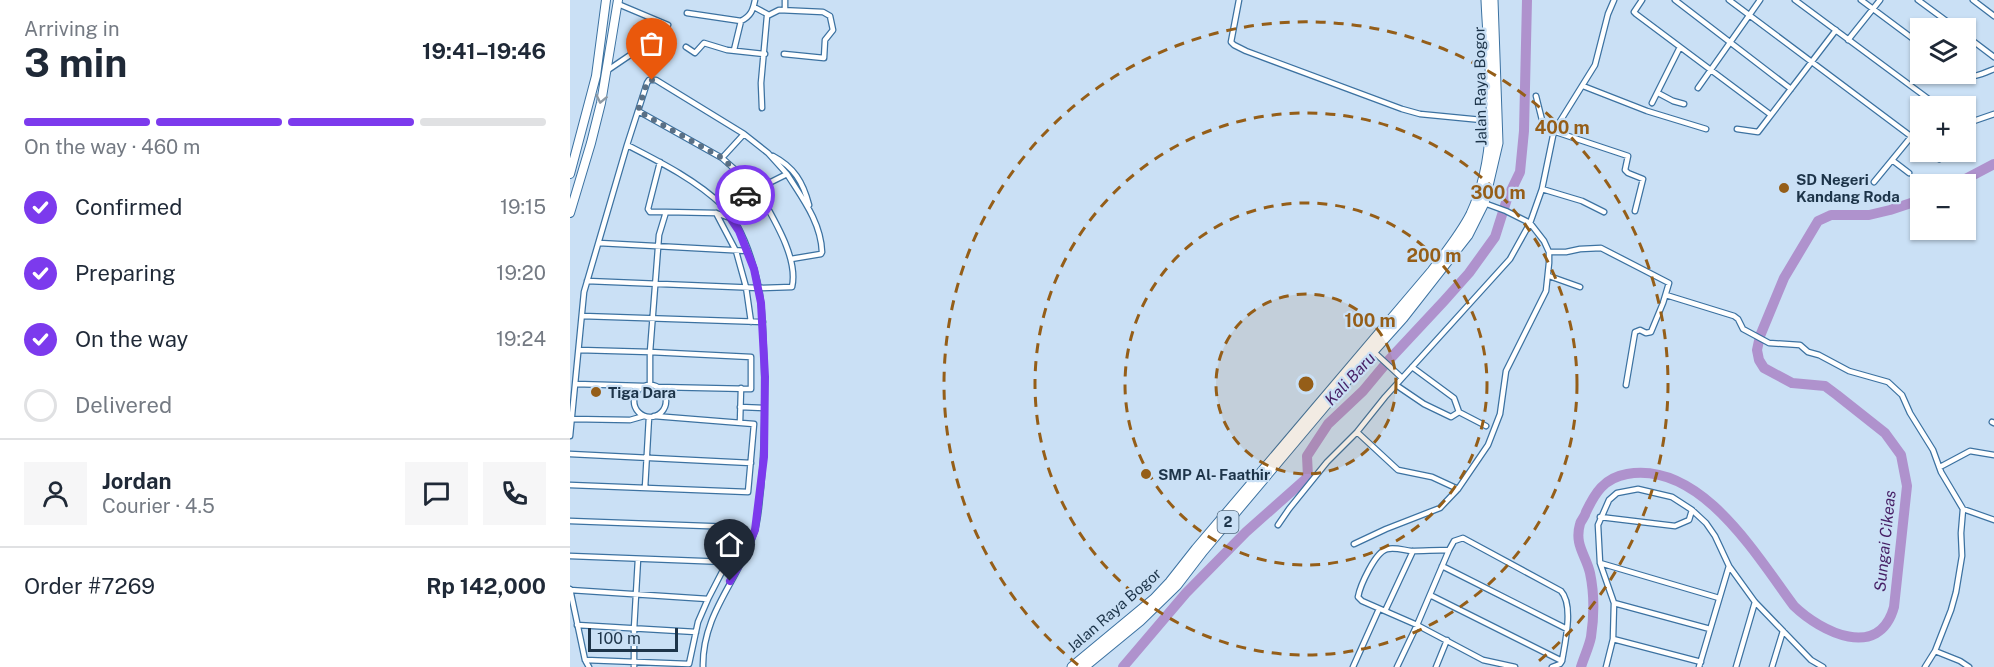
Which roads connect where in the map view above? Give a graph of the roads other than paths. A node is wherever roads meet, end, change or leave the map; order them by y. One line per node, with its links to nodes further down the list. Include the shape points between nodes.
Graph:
1 (606, 0): 71 (main road, via 596,76)
2 (755, 0): 18 (street)
3 (785, 0): 20 (street)
4 (1239, 0): 58 (street, via 1231,42 1246,51 1402,109 1432,116)
5 (1486, 0): 58 (highway, Jalan Raya Bogor / 2)
6 (1493, 0): 58 (highway, Jalan Raya Bogor / 2)
7 (1614, 0): 45 (street, via 1598,56)
8 (1642, 0): 33 (street, via 1634,12)
9 (1675, 0): 31 (street)
10 (1729, 0): 23 (street)
11 (1760, 0): 23 (street)
12 (1796, 0): 28 (street)
13 (1861, 0): 19 (street)
14 (1880, 0): 19 (street)
15 (1918, 0): 25 (street)
16 (1973, 0): 24 (street)
17 (617, 2): 27 (street); 43 (main road)
18 (754, 7): 22 (street); 26 (street)
19 (1873, 9): 29 (street); 30 (street)
20 (785, 10): 22 (street); 38 (street, via 827,13 833,30 825,40 824,58)
21 (687, 13): 26 (street)
22 (769, 15): 37 (street)
23 (1749, 15): 31 (street); 40 (street)
24 (1994, 16)
25 (1942, 18)
26 (741, 21): 36 (street)
27 (668, 25)
28 (1836, 30): 30 (street); 40 (street)
29 (1910, 37)
30 (1848, 40): 50 (street)
31 (1730, 42): 41 (street); 47 (street)
32 (1976, 43): 39 (street)
33 (1680, 46): 41 (street); 48 (street)
34 (656, 47): 43 (street, via 639,50)
35 (686, 47): 36 (street, via 695,53 704,43)
36 (734, 50): 37 (street)
37 (765, 54): 53 (street)
38 (784, 54)
39 (1994, 57)
40 (1813, 62): 47 (street); 63 (street)
41 (1710, 68): 46 (street); 56 (street)
42 (1994, 69): 44 (street)
43 (607, 70): 82 (main road, one-way to 82)
44 (1976, 76)
45 (1583, 86): 59 (street); 61 (street)
46 (1698, 88)
47 (1791, 89): 56 (street)
48 (1658, 93): 51 (street); 52 (street)
49 (1536, 96): 61 (street, via 1543,128)
50 (1923, 96)
51 (1652, 103)
52 (1684, 104)
53 (762, 108)
54 (638, 111): 62 (street, via 647,82 656,80); 65 (street); 67 (street)
55 (1994, 114): 57 (street)
56 (1771, 115): 60 (street, via 1758,132)
57 (1976, 120)
58 (1495, 121): 76 (highway, Jalan Raya Bogor / 2, via 1498,143); 173 (highway, Jalan Raya Bogor / 2, via 1478,196 1461,232 1432,271 1170,582)
59 (1706, 129)
60 (1737, 129)
61 (1554, 131): 75 (street); 79 (street, via 1628,156 1625,170 1643,179)
62 (744, 134): 66 (street); 67 (street)
63 (1910, 135)
64 (1910, 138): 68 (street)
65 (627, 146): 69 (street); 86 (street)
66 (768, 153): 72 (street); 78 (street, via 798,176)
67 (722, 158): 74 (street)
68 (1892, 160): 70 (street); 73 (street)
69 (660, 162): 77 (street); 80 (street, via 648,209)
70 (1909, 173)
71 (570, 174)
72 (787, 174): 74 (street); 78 (street)
73 (1874, 182)
74 (756, 189): 77 (street); 91 (street)
75 (1542, 189): 81 (street); 85 (street)
76 (1484, 203): 85 (street); 104 (highway, Jalan Raya Bogor / 2, via 1468,235)
77 (723, 207): 84 (street)
78 (810, 210): 91 (street, via 822,253)
79 (1635, 211)
80 (666, 212): 83 (street); 87 (street)
81 (1604, 212)
82 (570, 213)
83 (717, 213): 84 (street); 88 (street)
84 (731, 218): 89 (street)
85 (1530, 223): 90 (street); 106 (street, via 1510,259)
86 (599, 243): 87 (street); 93 (street)
87 (658, 247): 88 (street); 94 (street)
88 (736, 251): 89 (street); 95 (street)
89 (748, 251): 97 (street)
90 (1549, 252): 92 (street); 98 (street, via 1601,248 1667,281)
91 (791, 259): 97 (street, via 792,287)
92 (1549, 276): 96 (street); 131 (street, via 1546,291 1506,371 1500,414 1488,445)
93 (587, 281): 94 (street); 99 (street)
94 (654, 285): 95 (street); 100 (street)
95 (746, 287): 97 (street); 101 (street)
96 (1580, 287)
97 (759, 288): 102 (street)
98 (1666, 295): 111 (street, via 1651,332 1635,332); 128 (street, via 1734,316 1743,329 1769,343 1800,345 1849,371 1888,382 1902,395)
99 (582, 316): 100 (street); 103 (street)
100 (652, 318): 101 (street); 105 (street)
101 (751, 322): 102 (street)
102 (763, 322): 116 (street)
103 (579, 350): 105 (street); 108 (street)
104 (1373, 351): 107 (street); 174 (highway, Jalan Raya Bogor / 2, via 1172,591)
105 (650, 352): 109 (street); 114 (street, via 751,357 751,389)
106 (1412, 367): 107 (street); 117 (street, via 1454,398)
107 (1402, 378): 110 (street)
108 (576, 384): 112 (street); 119 (street)
109 (650, 385): 112 (street); 113 (street)
110 (1396, 385): 117 (street, via 1451,417); 122 (street)
111 (1626, 385)
112 (643, 386): 118 (street, via 637,391 634,405 638,412)
113 (657, 387): 114 (street); 118 (street, via 663,392 664,406)
114 (741, 388): 115 (street)
115 (741, 407): 116 (street); 120 (street)
116 (764, 408): 172 (street, via 764,457 755,530 712,620)
117 (1459, 412): 121 (street)
118 (649, 416): 119 (street, via 630,420); 120 (street); 126 (street)
119 (572, 419): 123 (street)
120 (740, 423): 127 (street, via 754,424)
121 (1486, 426)
122 (1357, 432): 131 (street, via 1398,470 1432,477); 137 (street)
123 (570, 436)
124 (570, 454): 126 (street)
125 (1994, 455): 128 (street, via 1970,451)
126 (645, 458): 127 (street); 130 (street)
127 (751, 463): 130 (street, via 748,492)
128 (1940, 467): 132 (street)
129 (570, 484): 130 (street)
130 (645, 488)
131 (1458, 489): 138 (street, via 1436,510)
132 (1963, 509): 135 (street); 164 (street, via 1956,592)
133 (1692, 510): 134 (street, via 1689,520 1675,526); 134 (street, via 1672,497 1638,489 1617,493); 146 (street, via 1711,530)
134 (1600, 517): 144 (street)
135 (1994, 520)
136 (570, 521): 143 (street, via 734,527 739,539)
137 (1278, 525)
138 (1354, 544)
139 (1449, 550): 140 (street); 145 (street); 158 (street, via 1454,541 1463,538 1561,591 1568,603)
140 (1413, 551): 154 (street); 154 (street, via 1387,549 1370,568 1358,597)
141 (570, 556): 142 (street)
142 (638, 558): 143 (street); 148 (street)
143 (727, 562): 151 (street)
144 (1600, 563): 150 (street); 153 (street)
145 (1442, 566): 149 (street); 158 (street)
146 (1729, 566): 150 (street); 152 (street)
147 (570, 590): 148 (street); 155 (street)
148 (635, 594): 151 (street); 157 (street)
149 (1430, 595): 156 (street); 167 (street)
150 (1719, 598): 159 (street)
151 (708, 599): 161 (street)
152 (1755, 602): 160 (street); 181 (street)
153 (1614, 603): 159 (street); 162 (street)
154 (1382, 610): 156 (street); 175 (street)
155 (577, 625): 157 (street); 165 (street)
156 (1417, 625): 163 (street); 176 (street)
157 (634, 629): 161 (street); 168 (street)
158 (1567, 629): 167 (street)
159 (1710, 629): 170 (street)
160 (1783, 631): 166 (street); 182 (street)
161 (696, 632): 169 (street, via 689,664)
162 (1613, 639): 170 (street); 180 (street)
163 (1447, 640): 177 (street); 178 (street, via 1483,660)
164 (1935, 651): 185 (street); 186 (street)
165 (585, 660): 168 (street); 171 (street)
166 (1811, 660): 183 (street); 184 (street)
167 (1562, 664): 179 (street)
168 (633, 665): 169 (street)
169 (681, 665)
170 (1700, 665)
171 (589, 667)
172 (703, 667)
173 (1072, 667)
174 (1084, 667)
175 (1353, 667)
176 (1397, 667)
177 (1436, 667)
178 (1515, 667)
179 (1552, 667)
180 (1606, 667)
181 (1736, 667)
182 (1772, 667)
183 (1809, 667)
184 (1823, 667)
185 (1925, 667)
186 (1969, 667)

